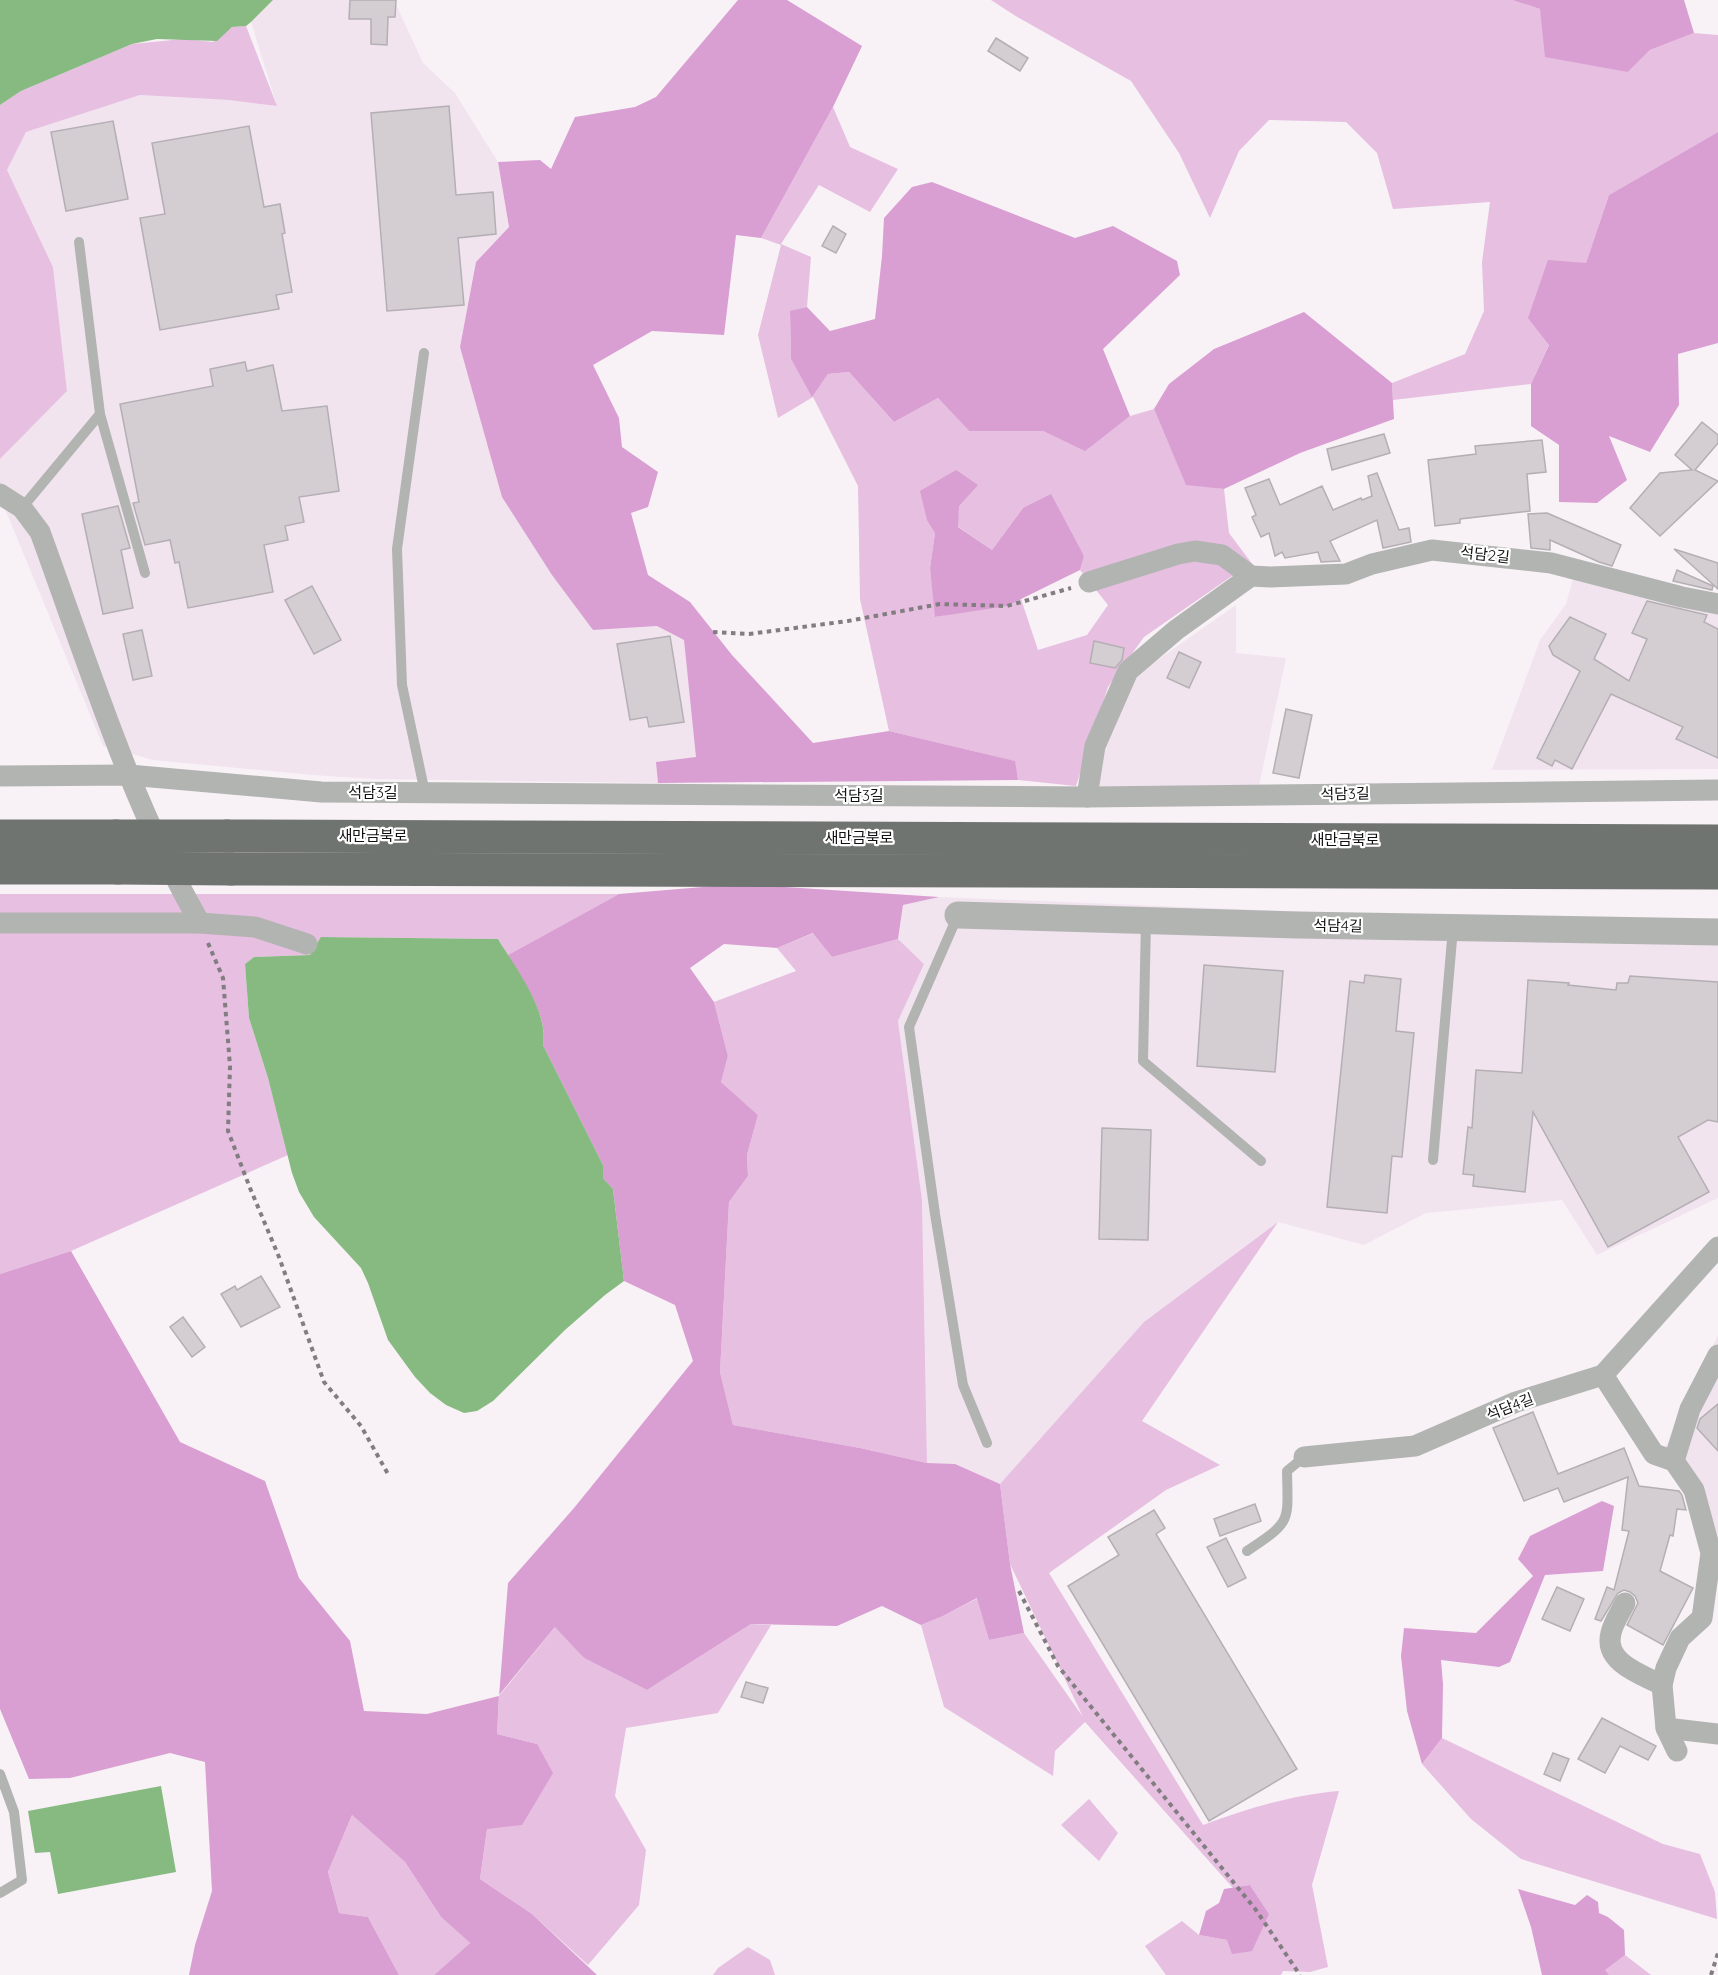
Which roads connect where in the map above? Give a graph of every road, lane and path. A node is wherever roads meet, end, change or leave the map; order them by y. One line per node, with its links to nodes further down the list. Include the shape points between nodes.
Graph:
1 (79, 242): 3 (lane)
2 (424, 353): 14 (lane, via 397,549 402,685)
3 (100, 414): 5 (lane); 6 (lane)
4 (0, 494): 5 (street)
5 (22, 508): 11 (street, via 40,532)
6 (145, 573)
7 (1251, 576): 8 (street, via 1222,555 1195,552); 9 (street, 석담2길, via 1346,574 1432,550 1551,563); 15 (street, via 1176,630 1128,671 1095,746)
8 (1089, 582): 10 (path, via 1008,606 940,604 749,634)
9 (1718, 604)
10 (713, 632)
11 (129, 775): 12 (street, 석담3길); 14 (street, 석담3길, via 321,792); 23 (street, via 182,893)
12 (0, 776)
13 (1718, 790): 15 (street, 석담3길)
14 (425, 793): 15 (street, 석담3길)
15 (1087, 797)
16 (0, 836): 17 (highway, 새만금북로, bridge)
17 (1718, 842)
18 (0, 868): 19 (highway, bridge)
19 (1718, 873)
20 (958, 915): 21 (street, 석담4길); 32 (lane, via 909,1027 963,1385)
21 (1146, 921): 24 (street, 석담4길); 28 (lane, via 1143,1061)
22 (0, 923): 23 (street)
23 (200, 923): 26 (street, via 255,927); 35 (path, via 223,978 230,1066 228,1131 324,1382 361,1426)
24 (1453, 928): 25 (street, 석담4길); 27 (lane)
25 (1718, 932)
26 (307, 944)
27 (1433, 1160)
28 (1261, 1161)
29 (1718, 1247): 31 (street)
30 (1716, 1362): 34 (street, via 1690,1409)
31 (1603, 1375): 33 (street, 석담4길, via 1516,1402 1415,1446); 34 (street, via 1654,1454)
32 (987, 1443)
33 (1304, 1457): 36 (lane, via 1287,1471 1288,1515 1278,1531)
34 (1674, 1461): 37 (street, via 1694,1490)
35 (388, 1474)
36 (1247, 1551)
37 (1715, 1553): 40 (street, via 1702,1618 1680,1638)
38 (1019, 1591): 47 (path, via 1058,1665 1256,1910)
39 (1625, 1603): 40 (street, via 1610,1635 1611,1649 1621,1664)
40 (1662, 1685): 41 (street)
41 (1666, 1728): 42 (street); 43 (street)
42 (1718, 1734)
43 (1677, 1751)
44 (0, 1774): 45 (lane, via 14,1812 22,1880)
45 (0, 1893)
46 (1718, 1953): 48 (path)
47 (1300, 1975)
48 (1711, 1975)

